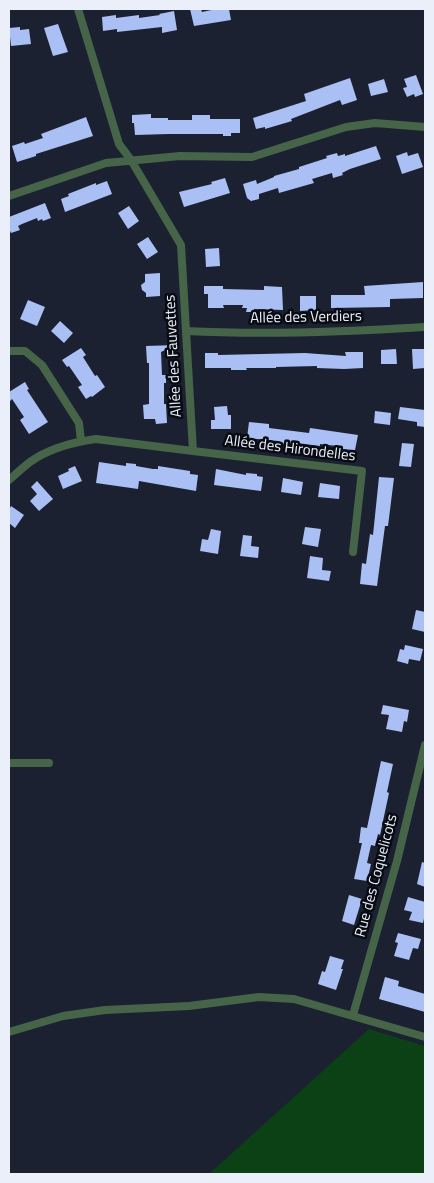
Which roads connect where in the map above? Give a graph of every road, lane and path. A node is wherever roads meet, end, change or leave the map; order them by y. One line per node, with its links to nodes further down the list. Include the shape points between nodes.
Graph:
1 (78, 9): 3 (street, Allée des Fauvettes, via 120,144)
2 (425, 127): 3 (street, via 375,123 346,127 252,157 180,156)
3 (131, 160): 4 (street, via 106,163); 6 (street, Allée des Fauvettes, via 182,245)
4 (9, 196)
5 (425, 326): 6 (street, Allée des Verdiers, via 348,332)
6 (186, 331): 9 (street, Allée des Fauvettes)
7 (9, 350): 8 (street, via 25,352 42,365 79,423)
8 (81, 441): 9 (street, via 96,439); 10 (street, via 52,450 30,462)
9 (193, 451): 11 (street, Allée des Hirondelles, via 362,471)
10 (9, 480)
11 (353, 552)
12 (425, 744): 15 (street, Rue des Coquelicots, via 397,861)
13 (9, 763): 14 (street)
14 (49, 763)
15 (353, 1015): 16 (street, via 294,999 259,997 189,1006 105,1010 63,1016); 17 (street)
16 (9, 1032)
17 (425, 1037)

